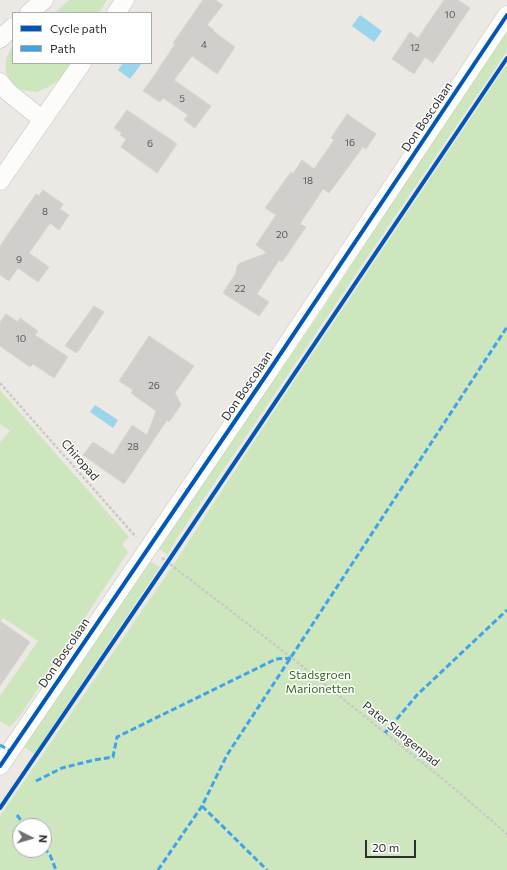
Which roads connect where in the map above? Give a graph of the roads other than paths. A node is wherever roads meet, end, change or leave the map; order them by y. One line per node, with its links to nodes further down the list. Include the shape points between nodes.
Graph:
1 (44, 0): 3 (street)
2 (125, 0): 4 (street)
3 (30, 12)
4 (117, 12)
5 (507, 15): 12 (street, Don Boscolaan, via 270,371)
6 (12, 29): 7 (street)
7 (0, 39)
8 (81, 64): 10 (street)
9 (0, 82): 10 (street, via 8,92)
10 (43, 120): 11 (street)
11 (0, 181)
12 (0, 766)

